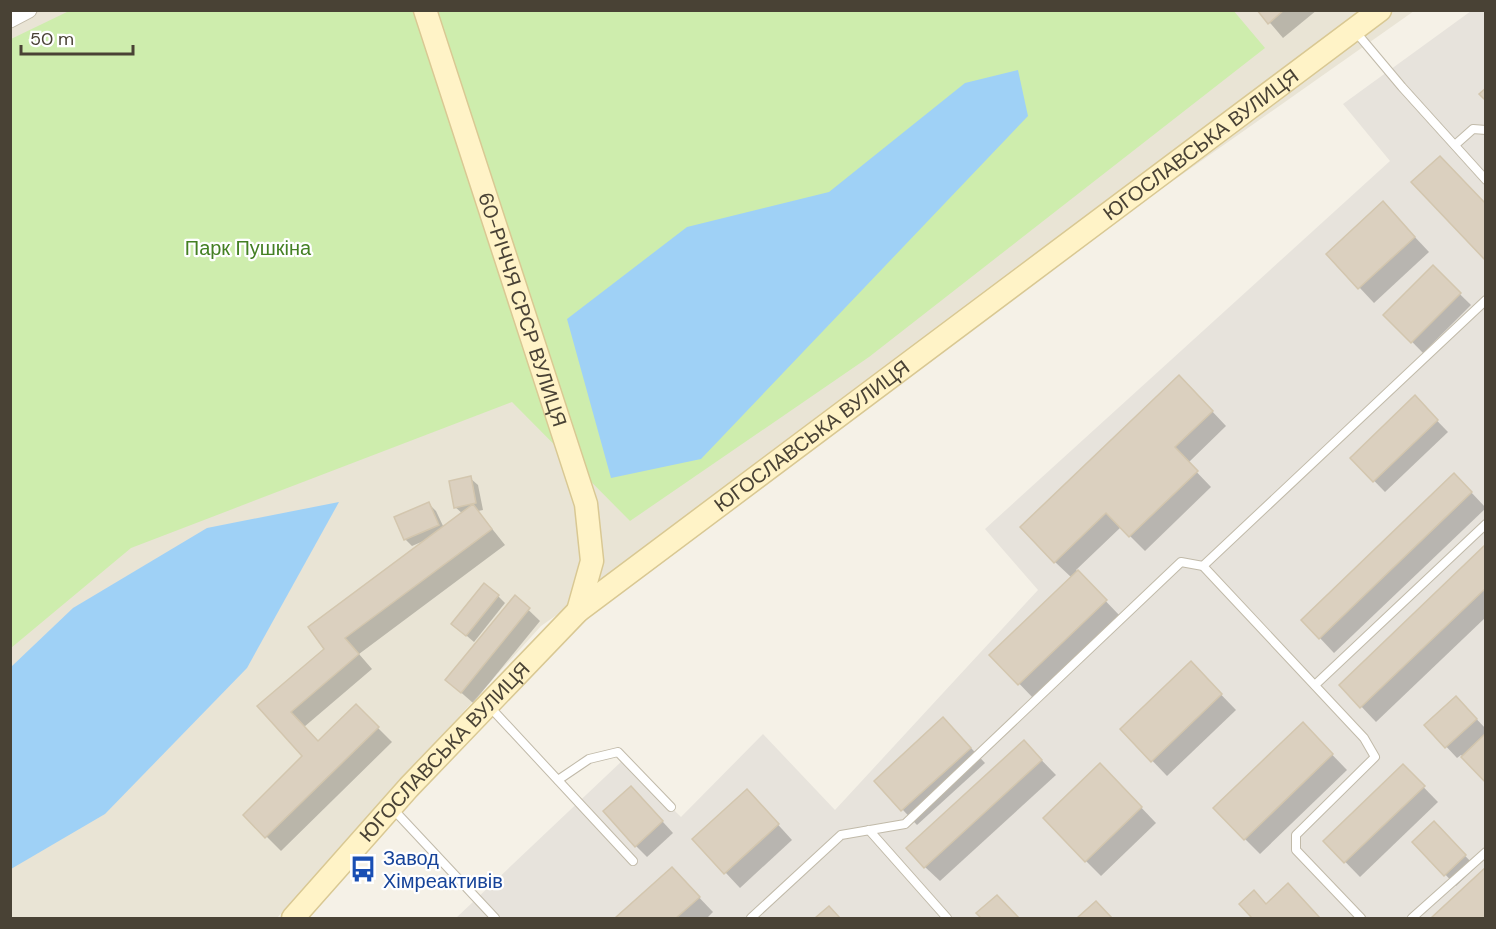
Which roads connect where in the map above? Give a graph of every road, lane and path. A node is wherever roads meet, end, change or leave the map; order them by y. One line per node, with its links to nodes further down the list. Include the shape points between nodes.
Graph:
1 (29, 10): 4 (street)
2 (425, 10): 12 (main road, 60-РІЧЧЯ СРСР ВУЛИЦЯ, via 586,504 592,561)
3 (1376, 12): 5 (main road, ЮГОСЛАВСЬКА ВУЛИЦЯ)
4 (10, 20)
5 (1354, 30): 7 (lane); 12 (main road, ЮГОСЛАВСЬКА ВУЛИЦЯ)
6 (1485, 130): 7 (lane, via 1473,129)
7 (1455, 145): 8 (lane)
8 (1485, 180)
9 (1485, 300): 11 (lane)
10 (1485, 524): 13 (lane)
11 (1203, 566): 13 (lane); 18 (lane, via 1181,562 905,824)
12 (578, 611): 14 (main road, ЮГОСЛАВСЬКА ВУЛИЦЯ)
13 (1314, 685): 25 (lane, via 1364,738 1375,757 1296,835 1296,850)
14 (488, 705): 15 (lane); 16 (main road, ЮГОСЛАВСЬКА ВУЛИЦЯ)
15 (558, 780): 17 (lane, via 589,759 618,752); 20 (lane)
16 (392, 807): 21 (main road, ЮГОСЛАВСЬКА ВУЛИЦЯ); 22 (lane)
17 (670, 807)
18 (869, 830): 23 (lane, via 841,835); 24 (lane)
19 (1485, 852): 26 (lane)
20 (633, 861)
21 (293, 918)
22 (495, 918)
23 (752, 918)
24 (947, 918)
25 (1361, 918)
26 (1412, 918)

